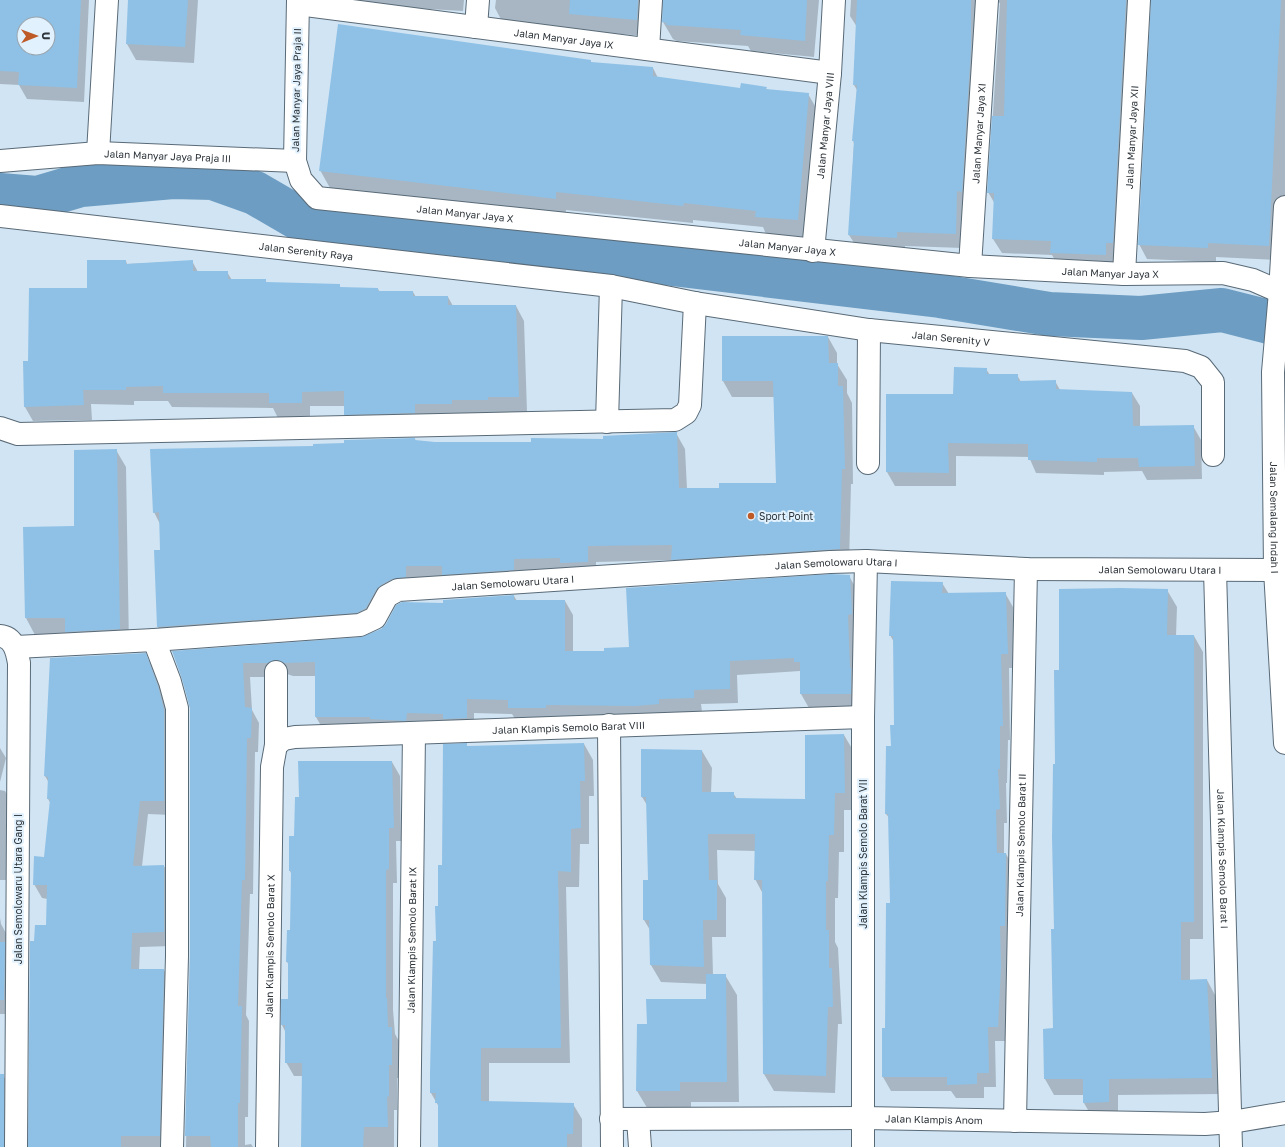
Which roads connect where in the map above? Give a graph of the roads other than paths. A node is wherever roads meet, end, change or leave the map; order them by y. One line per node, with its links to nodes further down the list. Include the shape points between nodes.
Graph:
1 (107, 0): 11 (street, Jalan Manyar Jaya Praja III)
2 (478, 0): 8 (street)
3 (651, 0): 9 (street)
4 (834, 0): 10 (street, Jalan Manyar Jaya VIII)
5 (987, 0): 17 (street, Jalan Manyar Jaya XI)
6 (1139, 0): 18 (street, Jalan Manyar Jaya XII)
7 (298, 2): 8 (street, Jalan Manyar Jaya IX); 13 (street, Jalan Manyar Jaya Praja II)
8 (476, 27): 9 (street, Jalan Manyar Jaya IX)
9 (648, 49): 10 (street, Jalan Manyar Jaya IX)
10 (830, 73): 16 (street, Jalan Manyar Jaya VIII)
11 (98, 153): 12 (street); 13 (street, Jalan Manyar Jaya Praja III)
12 (0, 161)
13 (298, 170): 16 (street, Jalan Manyar Jaya X, via 317,198)
14 (1285, 207): 20 (street, Jalan Semalang Indah I)
15 (0, 216): 19 (street, Jalan Serenity Raya)
16 (813, 251): 17 (street, Jalan Manyar Jaya X)
17 (970, 266): 18 (street, Jalan Manyar Jaya X)
18 (1124, 274): 20 (street, Jalan Manyar Jaya X, via 1223,273 1253,280)
19 (612, 286): 21 (street, Jalan Serenity V); 24 (street)
20 (1283, 293): 23 (street, Jalan Semalang Indah I, via 1277,320 1274,355)
21 (694, 303): 22 (street, Jalan Serenity V); 24 (street, via 690,404 686,413 675,420)
22 (869, 330): 26 (street, Jalan Serenity V, via 1185,361 1201,367 1213,382); 27 (street)
23 (1279, 382): 31 (street, Jalan Semalang Indah I)
24 (607, 422): 25 (street, via 18,434)
25 (0, 428)
26 (1213, 455)
27 (868, 463)
28 (866, 562): 29 (street, Jalan Semolowaru Utara I); 33 (street, Jalan Semolowaru Utara I, via 830,562 398,590 387,596 375,618 360,625); 35 (street, Jalan Klampis Semolo Barat VII)
29 (1026, 569): 30 (street, Jalan Semolowaru Utara I); 44 (street, Jalan Klampis Semolo Barat II)
30 (1215, 570): 31 (street, Jalan Semolowaru Utara I); 45 (street, Jalan Klampis Semolo Barat I)
31 (1274, 570): 38 (street, Jalan Semalang Indah I)
32 (7, 640): 33 (street); 46 (street, Jalan Semolowaru Utara Gang I, via 19,671)
33 (154, 640): 47 (street, via 177,708 177,956)
34 (276, 672): 39 (street, Jalan Klampis Semolo Barat X)
35 (863, 717): 36 (street, Jalan Klampis Semolo Barat VIII); 41 (street, Jalan Klampis Semolo Barat VII)
36 (609, 725): 37 (street, Jalan Klampis Semolo Barat VIII); 42 (street)
37 (414, 733): 39 (street, Jalan Klampis Semolo Barat VIII, via 295,737 284,739); 49 (street, Jalan Klampis Semolo Barat IX)
38 (1285, 743)
39 (276, 746): 48 (street, Jalan Klampis Semolo Barat X, via 272,767)
40 (1285, 1113): 45 (street, Jalan Klampis Anom)
41 (864, 1118): 43 (street, Jalan Klampis Anom); 44 (street, Jalan Klampis Anom); 52 (street, Jalan Klampis Semolo Barat VII)
42 (611, 1119): 43 (street, Jalan Klampis Anom); 50 (street)
43 (638, 1119): 51 (street)
44 (1015, 1121): 45 (street, Jalan Klampis Anom, via 1205,1124)
45 (1232, 1122): 53 (street, Jalan Klampis Semolo Barat I)
46 (16, 1147)
47 (172, 1147)
48 (267, 1147)
49 (409, 1147)
50 (612, 1147)
51 (640, 1147)
52 (863, 1147)
53 (1231, 1147)

